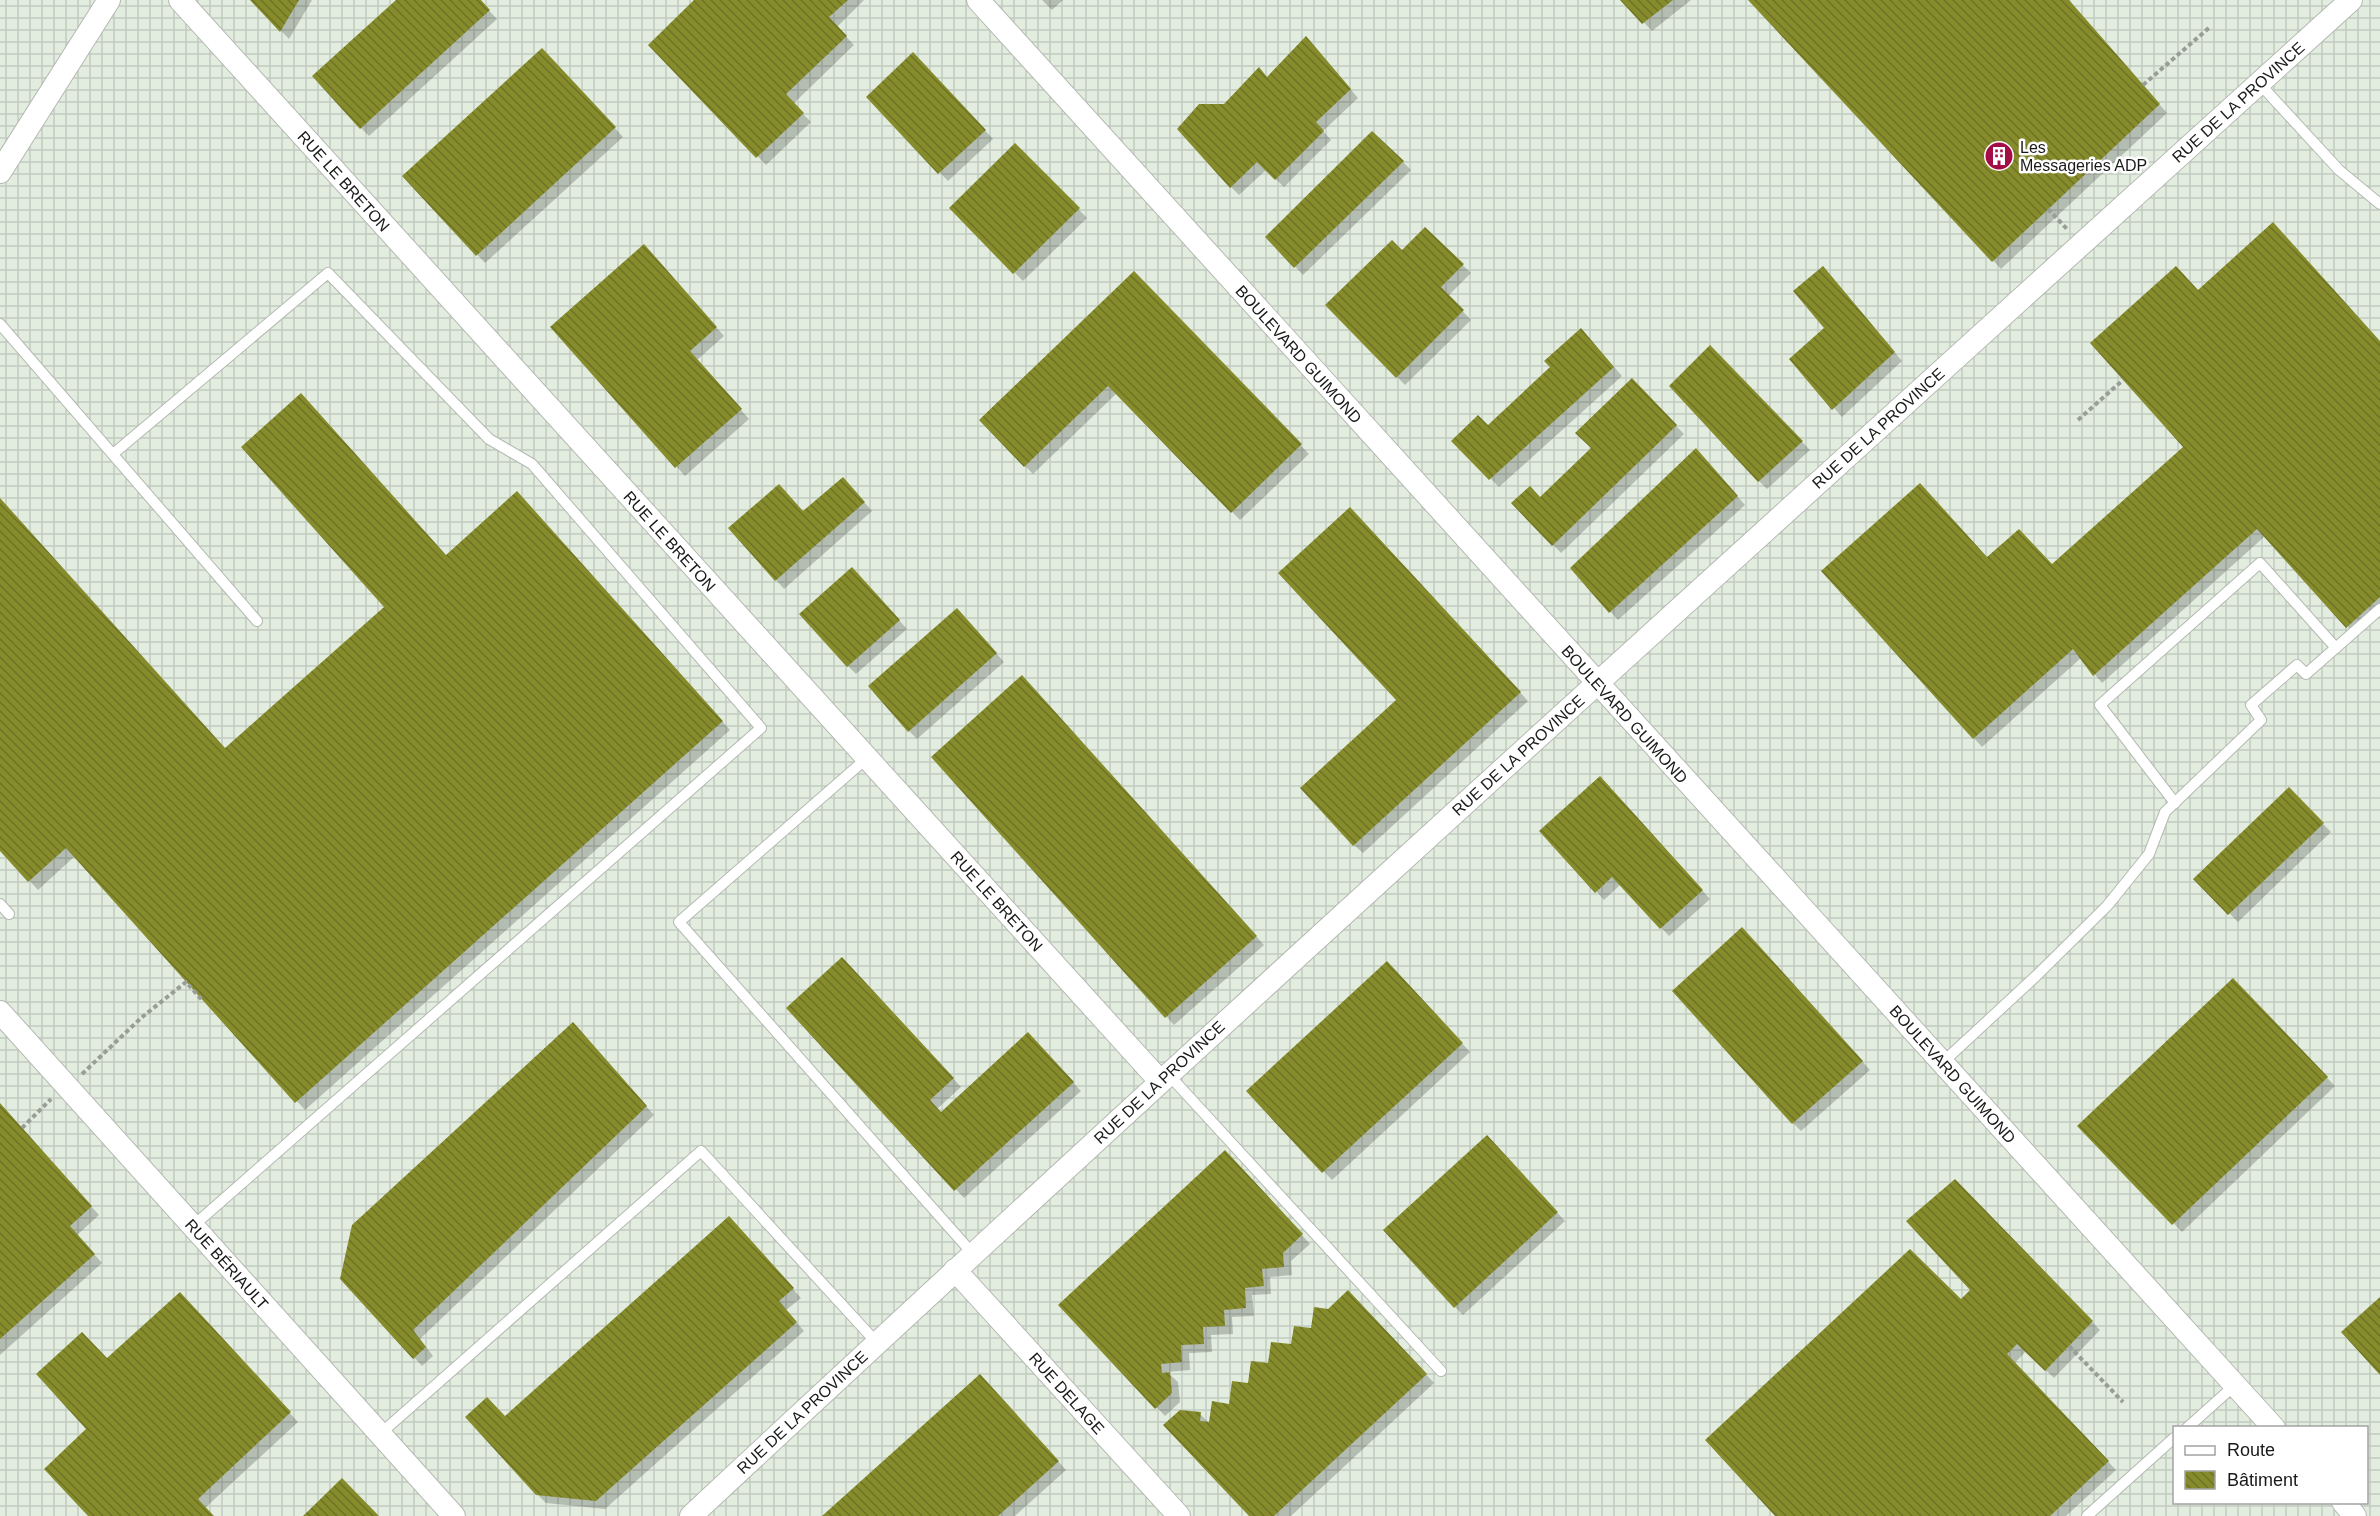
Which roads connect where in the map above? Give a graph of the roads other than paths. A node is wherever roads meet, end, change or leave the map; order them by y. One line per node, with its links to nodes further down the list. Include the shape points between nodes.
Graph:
1 (109, 0): 6 (street)
2 (180, 0): 14 (street, RUE LE BRETON)
3 (978, 0): 13 (street, BOULEVARD GUIMOND)
4 (2351, 0): 5 (street, RUE DE LA PROVINCE)
5 (2259, 83): 7 (lane, via 2339,170); 13 (street, RUE DE LA PROVINCE)
6 (0, 172)
7 (2380, 204)
8 (0, 324): 9 (lane)
9 (113, 454): 11 (lane); 21 (lane, via 328,273 489,439 532,464 761,728)
10 (2380, 609): 12 (lane)
11 (257, 621)
12 (2336, 648): 15 (lane, via 2306,674 2297,665 2251,705 2260,720); 15 (lane, via 2260,563 2100,705)
13 (1596, 683): 19 (street, BOULEVARD GUIMOND); 20 (street, RUE DE LA PROVINCE)
14 (867, 758): 20 (street, RUE LE BRETON); 22 (lane, via 679,922)
15 (2175, 802): 19 (lane, via 2164,812 2149,854 2107,906)
16 (0, 904): 17 (lane)
17 (9, 914)
18 (0, 1012): 21 (street, RUE BÉRIAULT)
19 (1942, 1063): 26 (street, BOULEVARD GUIMOND)
20 (1164, 1078): 22 (street, RUE DE LA PROVINCE); 25 (lane)
21 (193, 1226): 29 (street, RUE BÉRIAULT)
22 (972, 1254): 23 (street, RUE DE LA PROVINCE)
23 (955, 1270): 24 (street, RUE DE LA PROVINCE); 34 (street, RUE DELAGE)
24 (877, 1343): 29 (lane, via 700,1151); 33 (street, RUE DE LA PROVINCE)
25 (1441, 1371)
26 (2235, 1385): 27 (lane); 28 (street, BOULEVARD GUIMOND)
27 (2189, 1426)
28 (2272, 1426)
29 (380, 1434): 32 (street, RUE BÉRIAULT)
30 (2173, 1440): 35 (lane)
31 (2344, 1504): 36 (street)
32 (454, 1516)
33 (691, 1516)
34 (1179, 1516)
35 (2087, 1516)
36 (2355, 1516)

